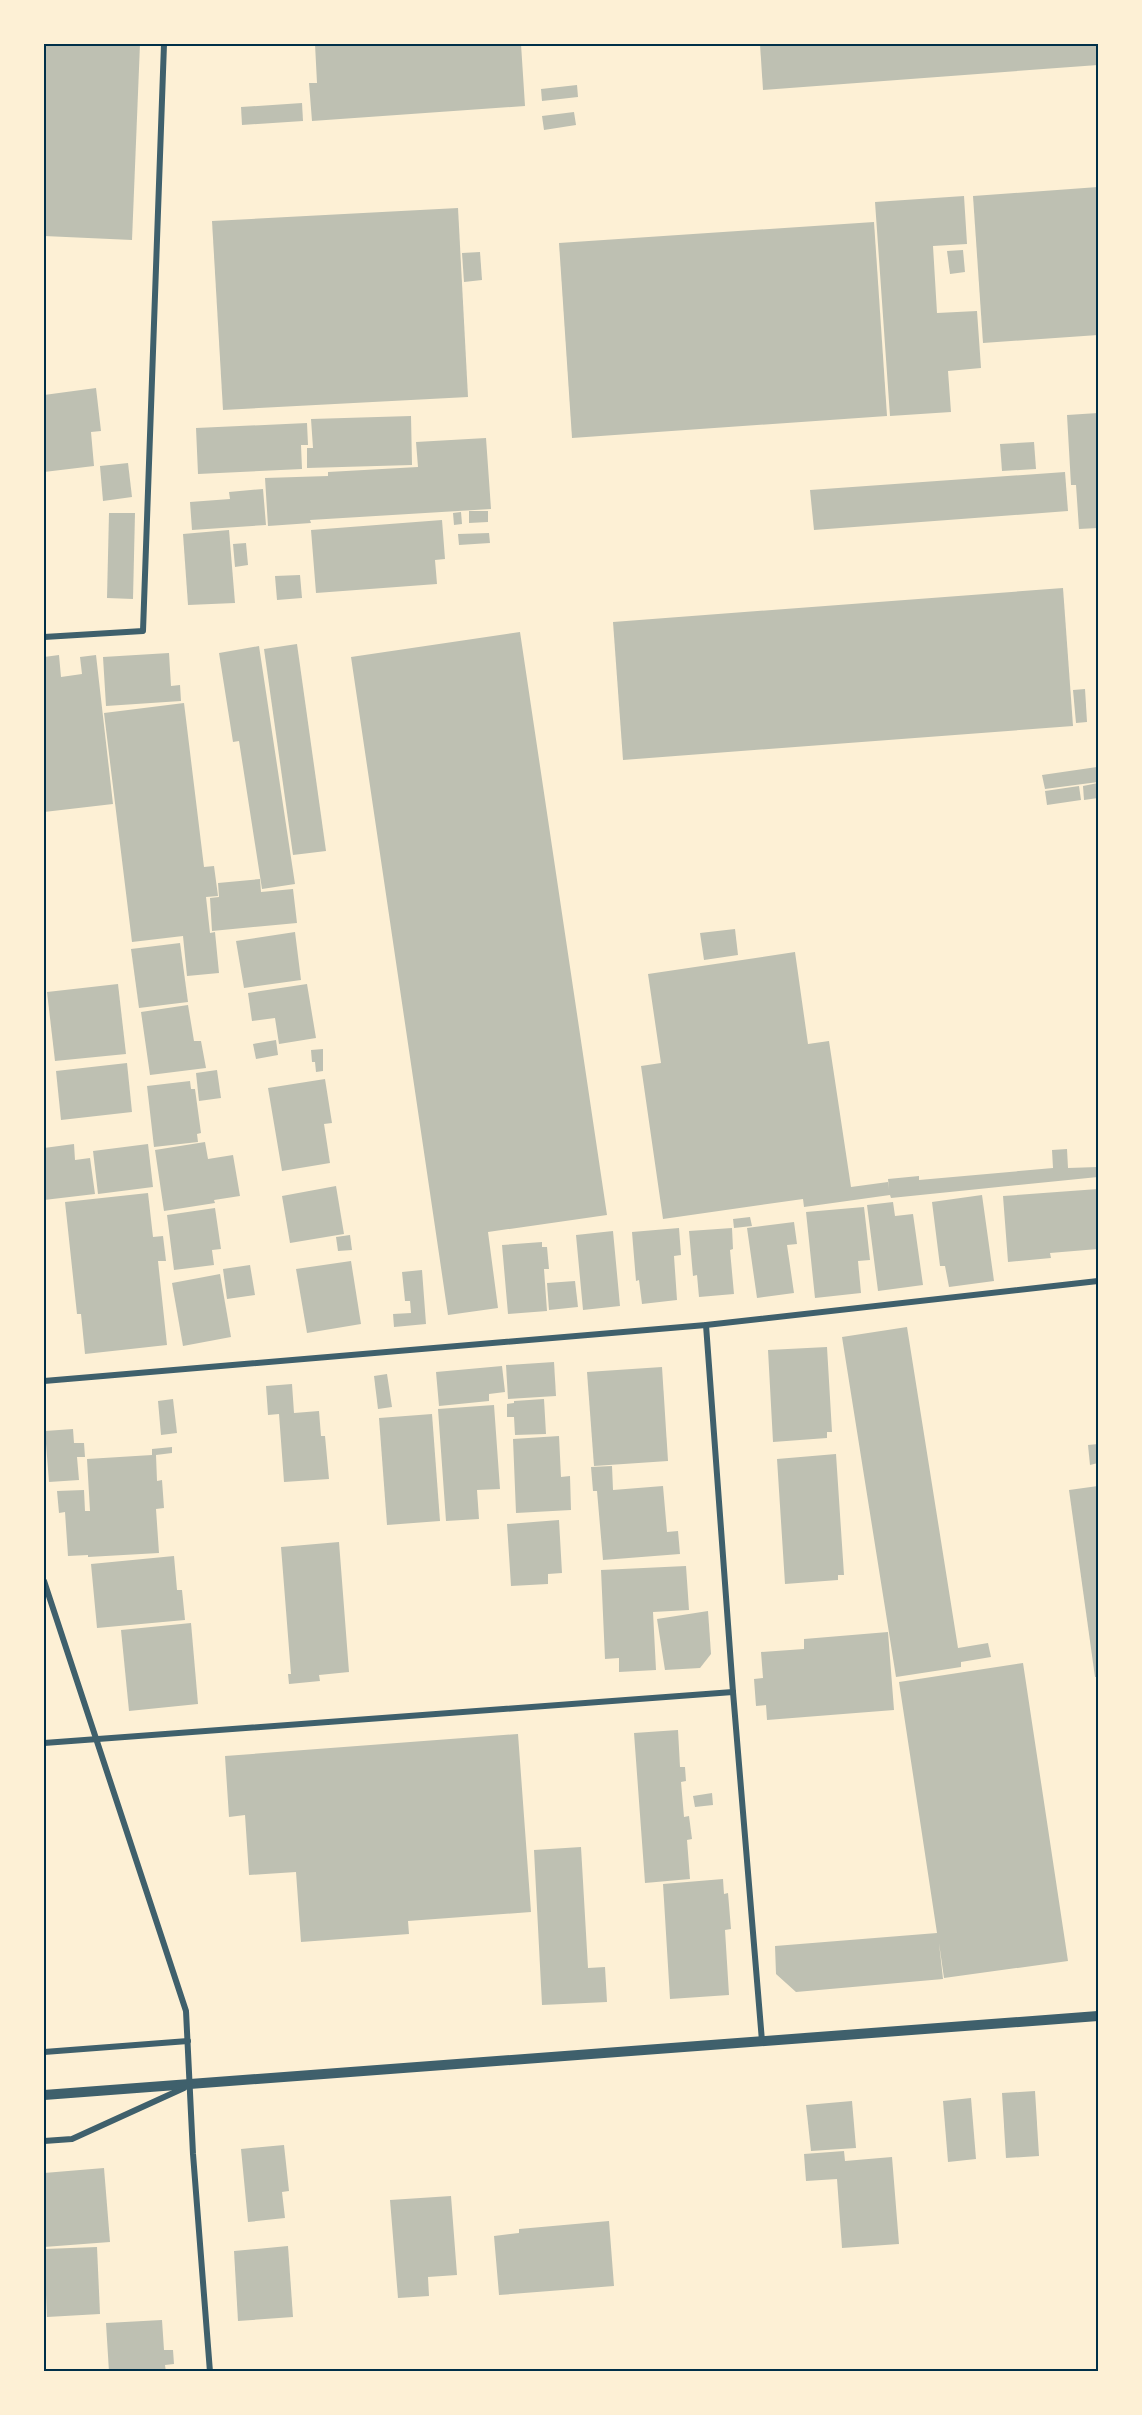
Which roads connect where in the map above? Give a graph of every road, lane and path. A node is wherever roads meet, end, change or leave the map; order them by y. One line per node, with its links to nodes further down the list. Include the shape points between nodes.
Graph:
1 (164, 44): 2 (street, via 143,631)
2 (44, 637)
3 (1098, 1281): 4 (street)
4 (706, 1324): 5 (street); 7 (street)
5 (44, 1381)
6 (44, 1581): 8 (street)
7 (733, 1692): 8 (street); 12 (street)
8 (97, 1739): 9 (street); 11 (street, via 186,2011)
9 (44, 1743)
10 (1098, 2016): 12 (street)
11 (188, 2041): 13 (street); 14 (street)
12 (762, 2041): 14 (street)
13 (44, 2052)
14 (190, 2085): 15 (street); 16 (street, via 72,2139); 17 (street)
15 (44, 2095)
16 (44, 2141)
17 (210, 2372)

